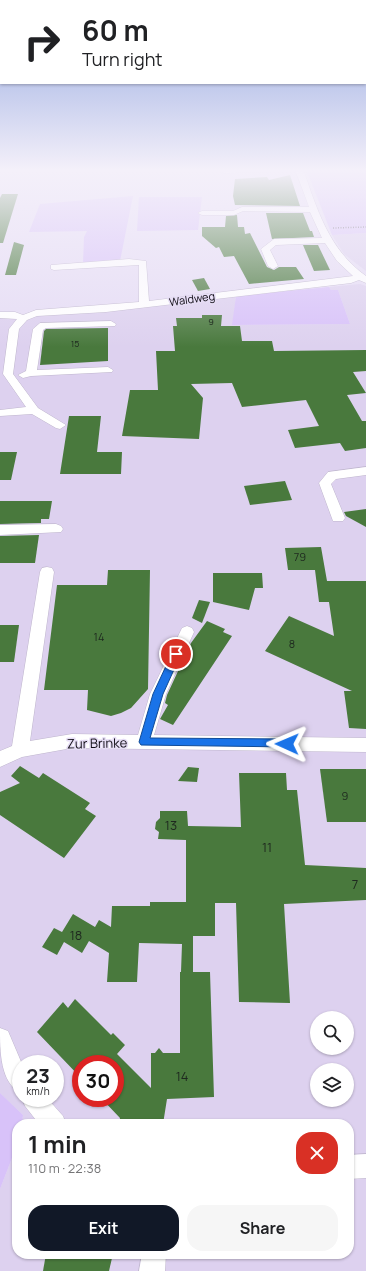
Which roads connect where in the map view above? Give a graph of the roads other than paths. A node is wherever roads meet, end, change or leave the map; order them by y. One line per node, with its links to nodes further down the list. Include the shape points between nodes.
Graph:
1 (322, 228): 2 (street)
2 (327, 240): 3 (street, via 274,242 265,250); 5 (street, via 339,258)
3 (273, 266)
4 (54, 267): 6 (street, via 143,263)
5 (363, 278): 6 (street, Waldweg)
6 (144, 305): 8 (street, Waldweg, via 106,310 50,311)
7 (0, 315): 8 (street, Waldweg)
8 (23, 318): 12 (street, via 14,329 8,374)
9 (111, 324): 11 (street, via 44,325 38,329)
10 (108, 370): 11 (street)
11 (31, 373): 12 (street)
12 (10, 378): 13 (street)
13 (34, 410): 14 (street); 15 (street)
14 (0, 413)
15 (60, 425)
16 (366, 471): 17 (street, via 332,475 325,483)
17 (338, 518)
18 (56, 529): 19 (street)
19 (0, 530)
20 (47, 572): 24 (street)
21 (187, 632): 22 (street, via 158,694)
22 (144, 742): 23 (street, Zur Brinke); 24 (street, Zur Brinke, via 72,741)
23 (366, 745)
24 (20, 750): 25 (street, Zur Brinke)
25 (0, 759)
26 (0, 1039): 27 (street)
27 (12, 1067)
28 (40, 1107): 29 (street)
29 (49, 1119)
30 (366, 1166): 31 (street)
31 (354, 1167)
32 (153, 1259): 33 (street)
33 (152, 1271)

